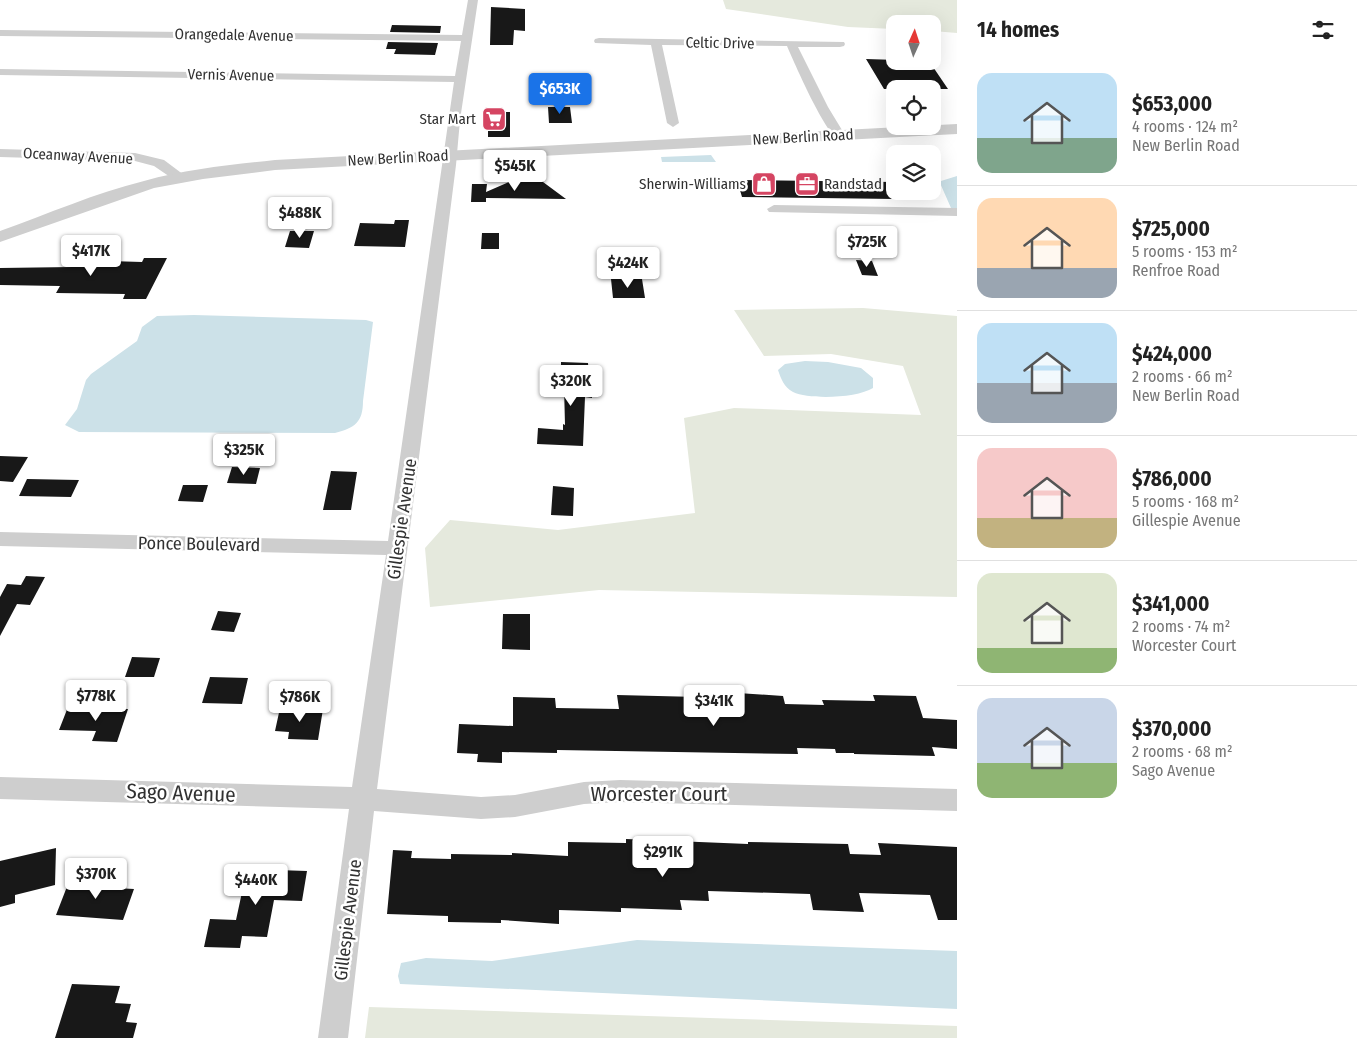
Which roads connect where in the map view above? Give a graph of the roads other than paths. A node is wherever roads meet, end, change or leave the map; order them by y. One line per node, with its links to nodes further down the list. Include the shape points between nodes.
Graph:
1 (473, 0): 3 (street, Gillespie Avenue)
2 (0, 33): 3 (street, Orangedale Avenue)
3 (468, 38): 9 (street, Gillespie Avenue)
4 (599, 41): 5 (street, Celtic Drive)
5 (656, 42): 6 (street, Celtic Drive); 10 (street)
6 (791, 44): 7 (street, Celtic Drive); 12 (street)
7 (840, 44)
8 (0, 72): 9 (street, Vernis Avenue)
9 (462, 79): 14 (street, Gillespie Avenue)
10 (673, 123)
11 (957, 129): 12 (street, New Berlin Road)
12 (839, 135): 14 (street, New Berlin Road)
13 (0, 153): 15 (street, Oceanway Avenue, via 135,157 159,163)
14 (451, 155): 15 (street, New Berlin Road, via 275,165); 20 (street, Gillespie Avenue)
15 (182, 178): 18 (street, New Berlin Road, via 131,189)
16 (774, 209): 17 (street)
17 (957, 212)
18 (0, 237)
19 (0, 539): 20 (street, Ponce Boulevard)
20 (398, 548): 22 (street, Gillespie Avenue)
21 (0, 788): 22 (street, Sago Avenue)
22 (363, 799): 23 (street, Worcester Court, via 481,808 620,791); 24 (street, Gillespie Avenue)
23 (957, 800)
24 (333, 1038)

